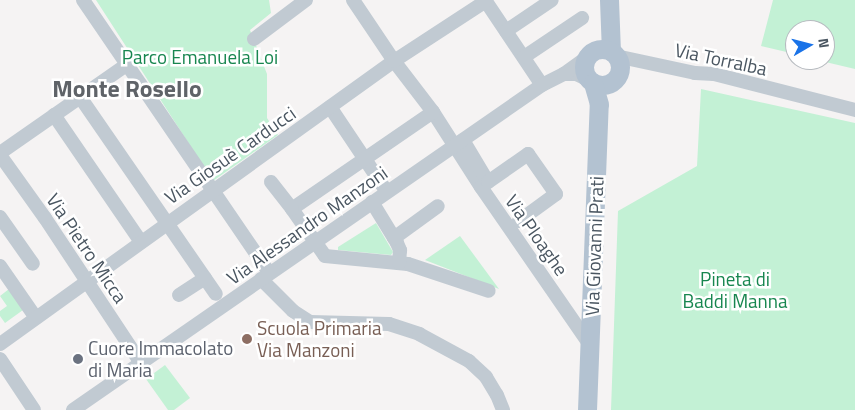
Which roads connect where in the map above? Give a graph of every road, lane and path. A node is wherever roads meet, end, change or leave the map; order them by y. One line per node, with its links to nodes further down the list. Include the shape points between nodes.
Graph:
1 (83, 0): 14 (street)
2 (306, 0): 10 (street)
3 (353, 0): 13 (street)
4 (485, 0): 9 (street); 13 (street, Via Giosuè Carducci)
5 (552, 0): 9 (street)
6 (600, 0): 12 (main road)
7 (609, 0): 12 (main road)
8 (582, 18): 11 (street)
9 (506, 31): 11 (street)
10 (254, 38)
11 (524, 57): 17 (street)
12 (611, 57): 15 (street, Via Alessandro Manzoni); 16 (main road, via 615,80); 16 (main road, via 584,70); 20 (street, Via Torralba, via 714,74)
13 (394, 61): 19 (street, Via Giosuè Carducci); 21 (street)
14 (126, 65): 18 (street); 27 (street)
15 (564, 74): 16 (street, via 576,74); 17 (street, Via Alessandro Manzoni)
16 (597, 83): 49 (main road, Via Giovanni Prati, via 599,104); 56 (main road, Via Giovanni Prati)
17 (542, 85): 23 (street, Via Alessandro Manzoni)
18 (80, 97): 22 (street); 34 (street)
19 (330, 107): 25 (street); 27 (street, Via Giosuè Carducci)
20 (855, 110)
21 (433, 112): 23 (street); 25 (street)
22 (54, 115): 24 (street); 36 (street)
23 (458, 143): 28 (street, Via Alessandro Manzoni); 33 (street, via 488,182 528,154 556,194); 49 (street, Via Ploaghe)
24 (0, 154): 43 (street, Via Pietro Micca)
25 (364, 159): 28 (street); 31 (street)
26 (271, 182): 31 (street)
27 (212, 190): 34 (street, Via Giosuè Carducci); 41 (street)
28 (387, 192): 29 (street, Via Alessandro Manzoni)
29 (372, 202): 35 (street); 37 (street, Via Alessandro Manzoni)
30 (438, 206): 35 (street)
31 (292, 209): 37 (street)
32 (0, 217): 39 (street)
33 (519, 221)
34 (167, 223): 36 (street, Via Giosuè Carducci); 42 (street)
35 (394, 238): 38 (street, via 400,250)
36 (141, 242): 43 (street, Via Giosuè Carducci)
37 (315, 242): 38 (street, via 325,256); 41 (street, Via Alessandro Manzoni)
38 (399, 263): 44 (street)
39 (33, 264)
40 (0, 266): 47 (street)
41 (265, 276): 51 (street, Via Alessandro Manzoni); 54 (street, via 293,311 310,322 390,324 419,334 469,361 486,377)
42 (205, 278): 45 (street); 46 (street)
43 (86, 281): 47 (street, Via Giosuè Carducci); 51 (street, Via Pietro Micca)
44 (489, 291)
45 (179, 294)
46 (216, 294)
47 (36, 318): 48 (street, Via Giosuè Carducci)
48 (0, 344)
49 (590, 345): 55 (main road, Via Giovanni Prati)
50 (0, 359): 52 (street)
51 (141, 363): 53 (street, Via Alessandro Manzoni)
52 (34, 410)
53 (73, 410)
54 (503, 410)
55 (587, 410)
56 (598, 410)

